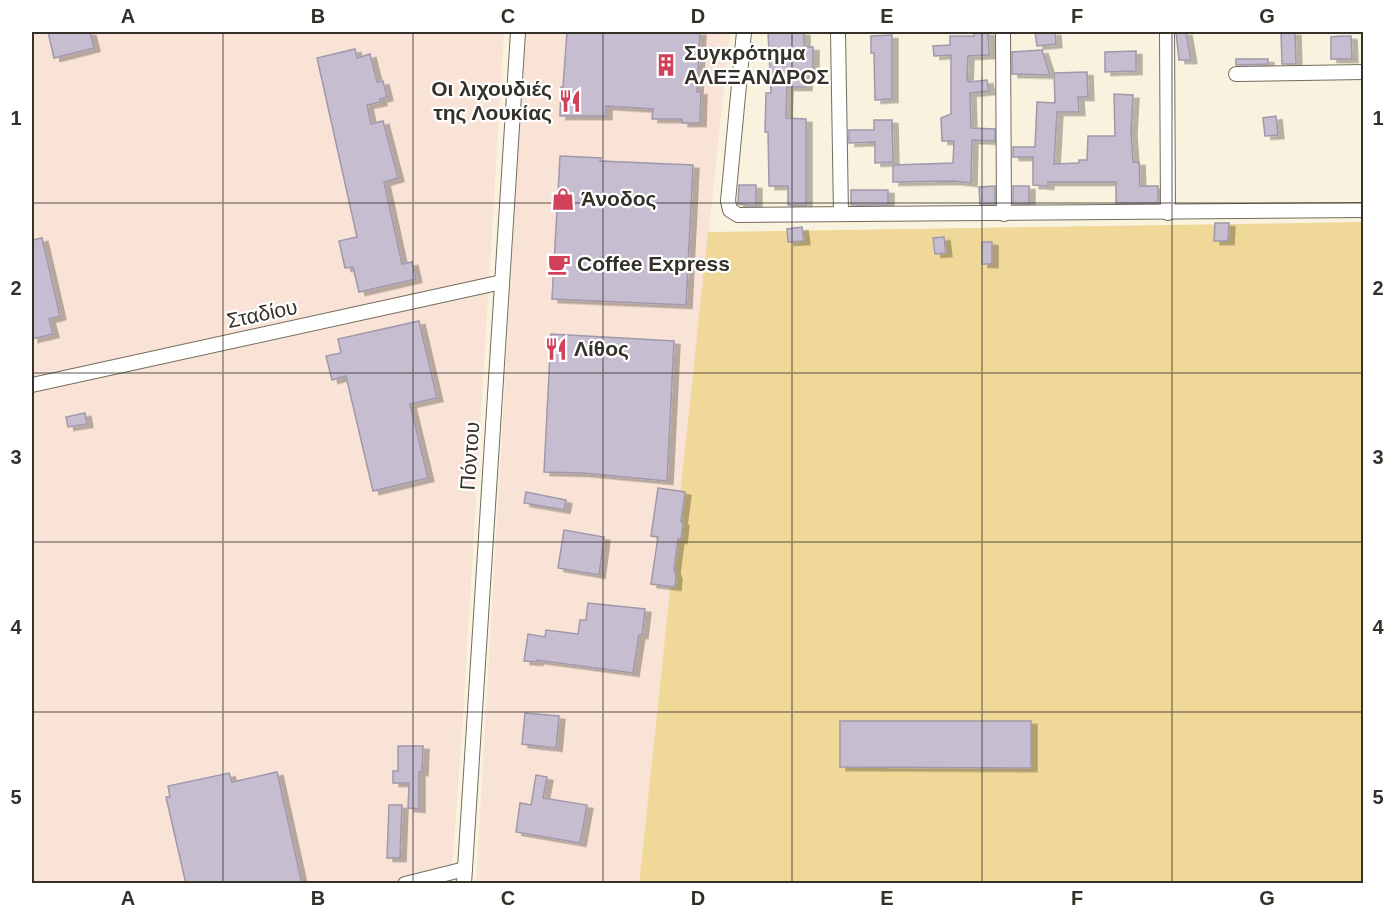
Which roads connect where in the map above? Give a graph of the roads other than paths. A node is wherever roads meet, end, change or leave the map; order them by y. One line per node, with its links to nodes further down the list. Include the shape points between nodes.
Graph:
1 (518, 32): 12 (street, Πόντου)
2 (744, 32): 10 (street, via 730,210 738,216)
3 (837, 32): 10 (street)
4 (1002, 32): 11 (street)
5 (1167, 32): 9 (street)
6 (1364, 72): 7 (street)
7 (1236, 74)
8 (1364, 210): 9 (street)
9 (1168, 213): 11 (street)
10 (841, 214): 11 (street)
11 (1004, 214)
12 (502, 282): 13 (street, Σταδίου); 14 (street, Πόντου)
13 (32, 385)
14 (465, 869): 15 (street); 16 (street, Πόντου)
15 (405, 884)
16 (464, 884)

